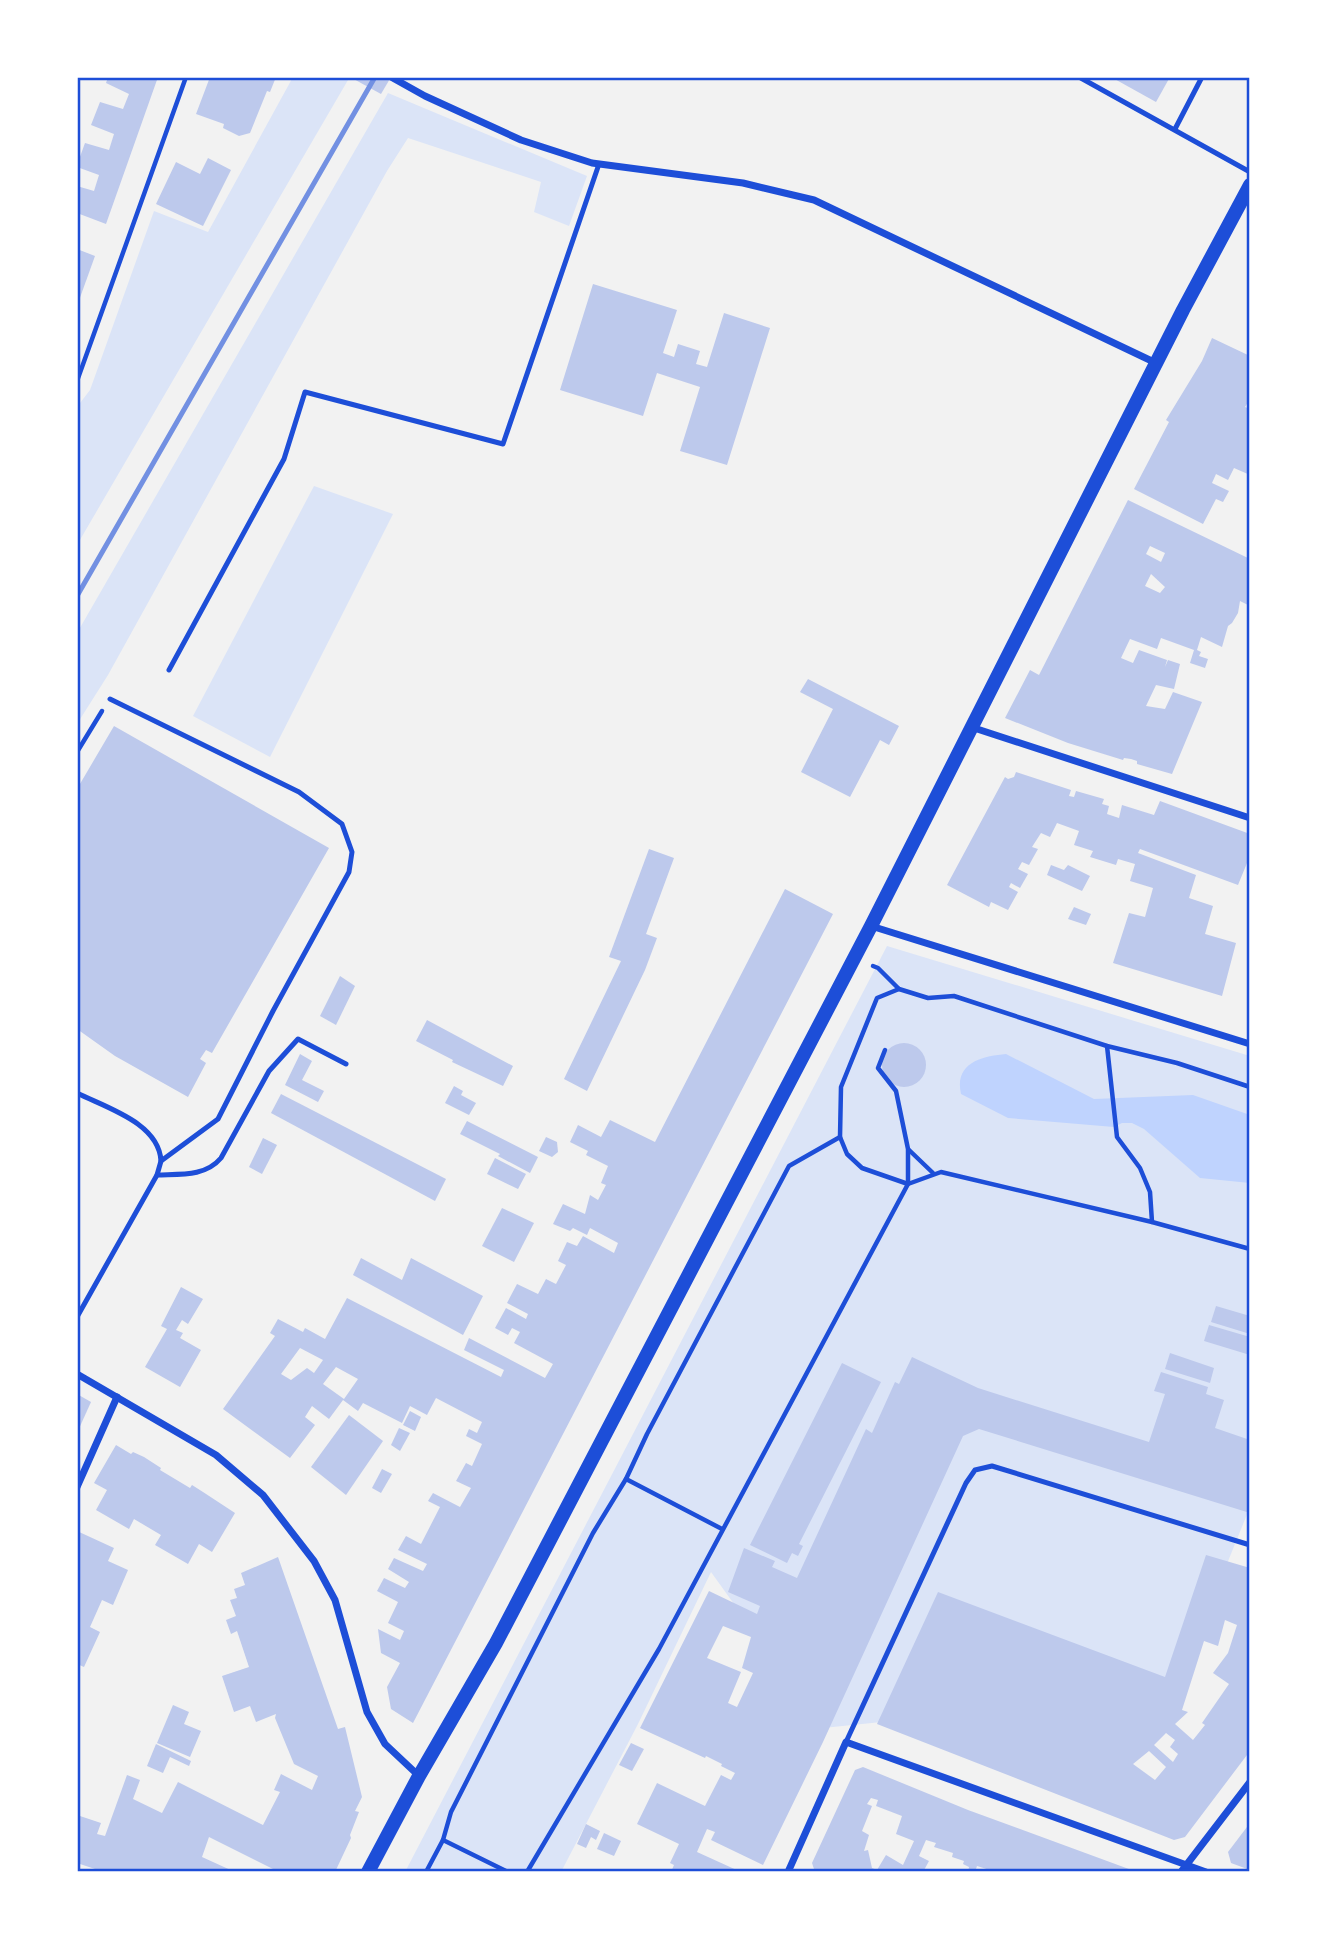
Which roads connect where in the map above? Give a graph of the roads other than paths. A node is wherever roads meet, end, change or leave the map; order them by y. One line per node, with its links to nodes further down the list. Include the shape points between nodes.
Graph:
1 (391, 77): 5 (street, via 521,140)
2 (1079, 77): 4 (lane)
3 (1202, 77): 4 (lane)
4 (1175, 129): 6 (lane)
5 (599, 164): 8 (street, via 743,183 814,200); 9 (lane, via 503,444 305,392 284,459 264,500)
6 (1250, 172)
7 (1250, 185): 8 (main road)
8 (1157, 363): 11 (main road)
9 (169, 670)
10 (110, 699): 17 (lane, via 299,792 342,824 352,852 349,872 218,1119)
11 (970, 727): 12 (street); 13 (main road)
12 (1250, 818)
13 (870, 926): 14 (street); 25 (main road, via 496,1643)
14 (1250, 1044)
15 (346, 1064): 18 (lane, via 298,1039 269,1071 214,1167)
16 (77, 1093): 17 (lane, via 146,1129 158,1143)
17 (161, 1161): 18 (lane)
18 (157, 1175): 19 (lane)
19 (77, 1317)
20 (77, 1374): 21 (street)
21 (117, 1397): 22 (street); 25 (street, via 216,1455 263,1496 294,1532 335,1600 367,1712 385,1744)
22 (77, 1487)
23 (1250, 1545): 24 (lane, via 992,1466 975,1470)
24 (846, 1742): 27 (street); 29 (street)
25 (419, 1776): 28 (main road)
26 (1250, 1782): 27 (street)
27 (1187, 1864): 30 (street); 31 (street)
28 (368, 1872)
29 (788, 1872)
30 (1181, 1872)
31 (1206, 1872)

